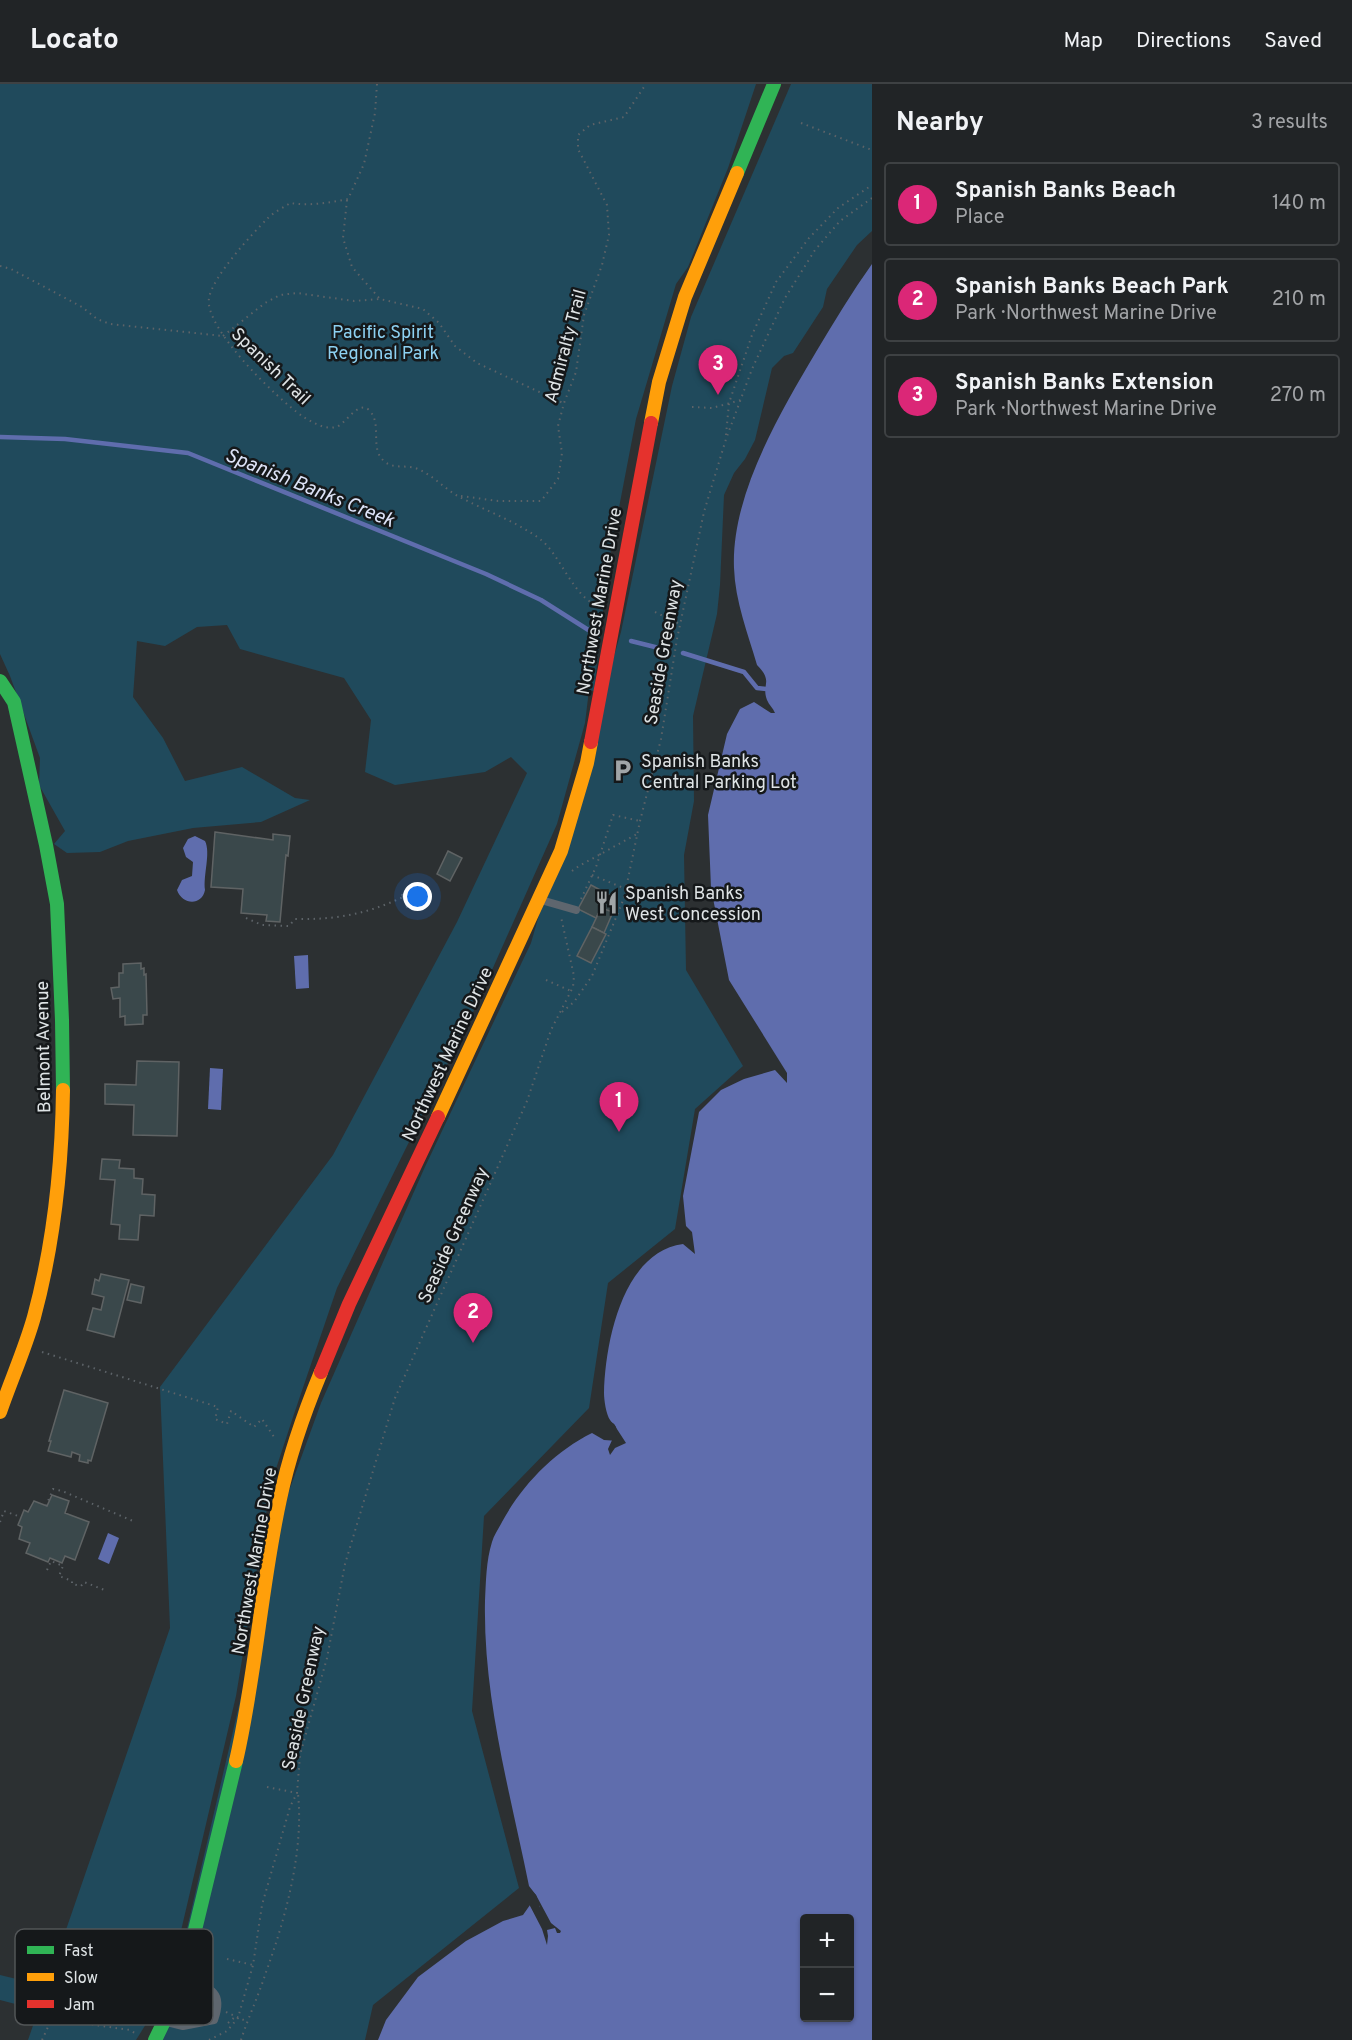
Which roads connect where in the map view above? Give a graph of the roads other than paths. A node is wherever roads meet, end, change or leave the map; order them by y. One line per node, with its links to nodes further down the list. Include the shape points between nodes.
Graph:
1 (774, 84): 3 (street, Northwest Marine Drive, via 670,340 651,418 587,763 561,851)
2 (0, 681): 5 (street, Belmont Avenue, via 14,702 56,895 64,1055 53,1221 25,1347)
3 (540, 900): 4 (lane); 6 (street, Northwest Marine Drive, via 349,1304 294,1447 280,1498 246,1718)
4 (576, 910)
5 (0, 1412)
6 (195, 1929)
7 (213, 1991): 8 (lane, via 218,1997)
8 (213, 2020)
9 (163, 2025): 10 (street, Northwest Marine Drive)
10 (155, 2040)

